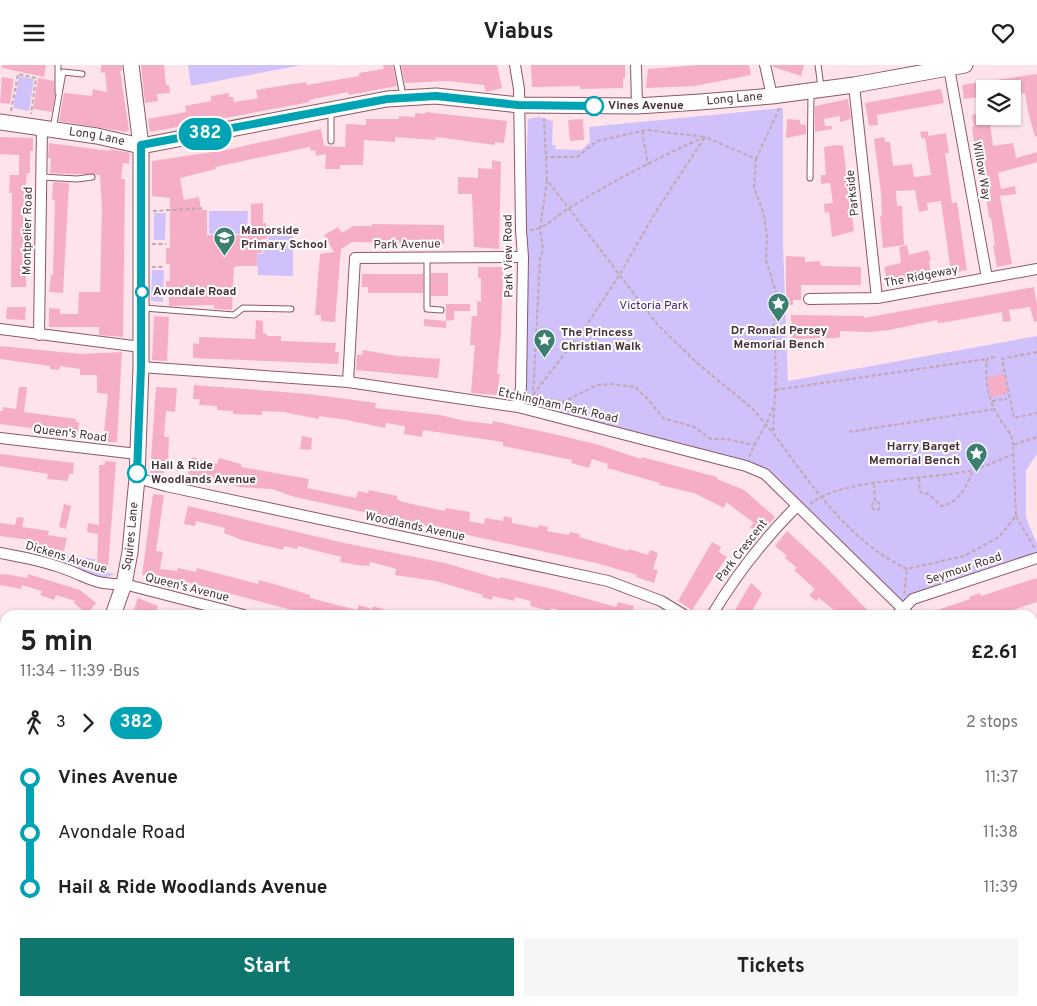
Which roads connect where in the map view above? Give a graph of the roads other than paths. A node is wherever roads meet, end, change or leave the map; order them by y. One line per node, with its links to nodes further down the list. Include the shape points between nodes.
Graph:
1 (58, 65): 14 (lane)
2 (131, 65): 22 (street, Squires Lane)
3 (397, 65): 15 (lane)
4 (515, 65): 16 (street, Park View Road)
5 (636, 65): 17 (street)
6 (765, 65): 13 (street)
7 (818, 65): 12 (lane)
8 (965, 65): 9 (street, Long Lane)
9 (949, 68): 11 (street, Long Lane); 29 (street, Willow Way)
10 (82, 75): 14 (lane, via 63,72)
11 (854, 85): 12 (street, Long Lane); 30 (street, Parkside)
12 (816, 89): 13 (street, Long Lane); 25 (lane)
13 (772, 96): 17 (street, Long Lane)
14 (60, 98): 20 (lane)
15 (403, 98): 16 (street, Long Lane, via 436,96); 18 (street, Long Lane)
16 (518, 105): 17 (street, Long Lane); 27 (street, Park View Road)
17 (637, 106)
18 (331, 111): 21 (lane); 22 (street, Long Lane)
19 (5, 122): 20 (street, Long Lane)
20 (42, 127): 22 (street, Long Lane); 23 (street, Montpelier Road)
21 (331, 141)
22 (141, 145): 32 (street, Squires Lane)
23 (42, 177): 24 (lane); 36 (street, Montpelier Road)
24 (92, 177)
25 (810, 177)
26 (428, 257): 27 (street, Park Avenue); 34 (lane, via 427,309); 39 (street, Park Avenue, via 355,258)
27 (523, 257): 40 (street, Park View Road)
28 (1037, 269): 29 (street, The Ridgeway)
29 (987, 278): 30 (street, The Ridgeway)
30 (877, 298): 31 (street, The Ridgeway)
31 (809, 299)
32 (141, 308): 33 (lane, via 234,315 243,308); 37 (street, Squires Lane)
33 (291, 309)
34 (442, 309)
35 (0, 329): 36 (street)
36 (39, 335): 37 (street)
37 (141, 347): 38 (street, Squires Lane)
38 (141, 367): 39 (street, Etchingham Park Road); 42 (street, Squires Lane)
39 (348, 382): 40 (street, Etchingham Park Road)
40 (518, 407): 44 (street, Etchingham Park Road, via 746,466 765,475)
41 (0, 438): 42 (street, Queen's Road)
42 (137, 454): 43 (street, Squires Lane)
43 (136, 478): 47 (street, Squires Lane); 50 (street, Woodlands Avenue, via 608,581)
44 (799, 509): 51 (street, Park Crescent, via 762,543 735,577); 52 (street, Etchingham Park Road)
45 (0, 553): 47 (street, Dickens Avenue, via 66,569 90,581)
46 (1037, 558): 53 (street, Seymour Road, via 913,599)
47 (124, 584): 48 (street, Squires Lane); 49 (street, Queen's Avenue)
48 (115, 610)
49 (225, 610)
50 (676, 610)
51 (715, 610)
52 (900, 610)
53 (905, 610)

